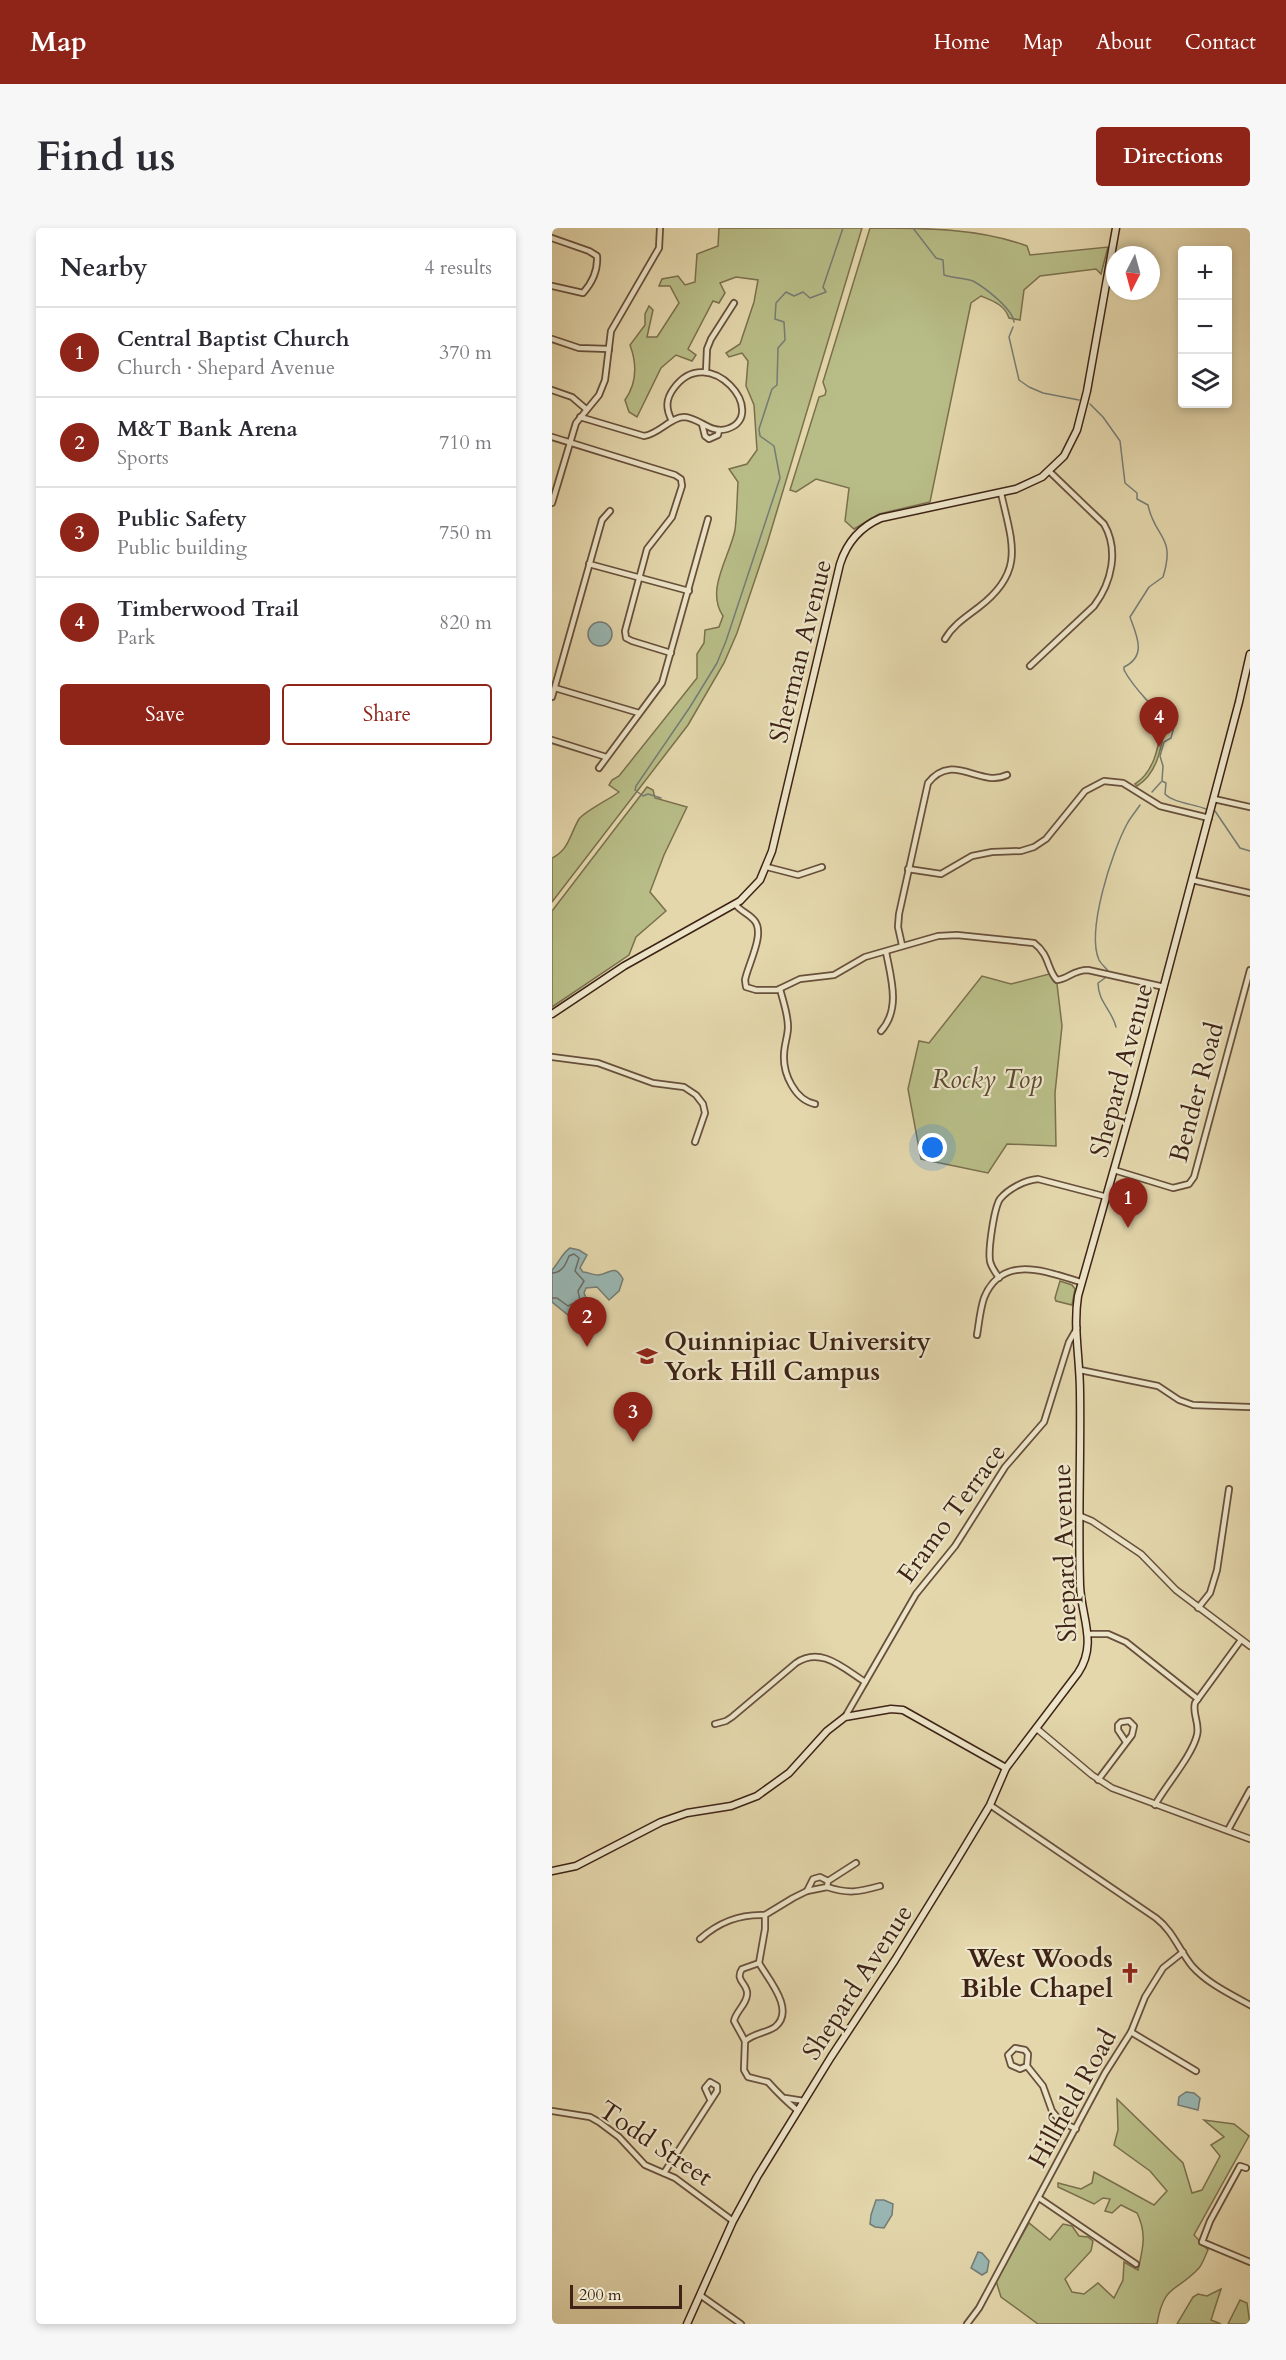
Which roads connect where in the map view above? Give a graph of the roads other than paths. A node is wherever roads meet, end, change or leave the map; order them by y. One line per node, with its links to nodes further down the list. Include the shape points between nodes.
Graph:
1 (660, 228): 7 (street, via 659,248 611,331)
2 (1116, 228): 17 (main road, Sherman Avenue, via 1080,422 1068,450)
3 (552, 238): 4 (street, via 589,251 597,256 598,264 583,293)
4 (552, 286)
5 (734, 303): 8 (street, via 711,339)
6 (552, 339): 7 (street, via 579,348)
7 (609, 349): 10 (street, via 605,381)
8 (706, 372): 12 (street, via 691,374 673,389 666,408); 14 (street, via 729,383 743,406 740,418 730,428)
9 (552, 390): 10 (street, via 572,397)
10 (586, 409): 11 (street)
11 (580, 417): 12 (street, via 644,436); 16 (street)
12 (672, 421): 13 (street, via 692,418)
13 (702, 424): 14 (street); 14 (street, via 710,439)
14 (719, 430)
15 (552, 437): 16 (street)
16 (570, 442): 18 (street); 24 (street, via 681,479 672,517 647,549)
17 (1050, 471): 19 (main road, Sherman Avenue); 29 (street, via 1104,524 1113,547 1102,596)
18 (554, 489): 20 (street)
19 (1001, 493): 26 (street, via 1012,545 1007,578 991,598 951,628); 40 (main road, Sherman Avenue, via 881,518 861,529 850,541 840,564)
20 (552, 503)
21 (610, 511): 23 (street, via 602,520)
22 (708, 519): 25 (street)
23 (589, 564): 24 (street); 30 (street)
24 (639, 578): 25 (street); 27 (street, via 626,638)
25 (689, 591): 27 (street)
26 (945, 639)
27 (671, 653): 32 (street, via 662,683)
28 (1250, 654): 37 (main road, Shepard Avenue)
29 (1030, 666)
30 (555, 688): 31 (street); 32 (street)
31 (552, 697)
32 (639, 713): 34 (street)
33 (552, 740): 34 (street)
34 (606, 757): 35 (street)
35 (599, 768)
36 (1006, 775): 42 (street, via 995,778 953,769 932,777 924,792)
37 (1214, 799): 38 (street); 39 (main road, Shepard Avenue)
38 (1250, 807)
39 (1209, 818): 42 (street, via 1160,806 1123,783 1104,782 1085,791 1046,839 1034,847 972,856 941,874); 43 (main road, Shepard Avenue)
40 (767, 867): 41 (street, via 798,875); 45 (main road, Sherman Avenue, via 756,886)
41 (822, 867)
42 (908, 869): 46 (street, via 898,920)
43 (1192, 880): 44 (street); 49 (main road, Shepard Avenue)
44 (1250, 893)
45 (735, 904): 50 (street, via 759,928 746,987); 51 (main road, Sherman Avenue, via 630,962)
46 (902, 945): 47 (street); 49 (street, via 951,934 1031,941 1046,955 1057,980 1088,970)
47 (886, 952): 50 (street, via 865,957 834,975 800,979); 52 (street, via 893,1008)
48 (1250, 971): 56 (street, Bender Road, via 1194,1177 1189,1184 1173,1188)
49 (1164, 987): 56 (main road, Shepard Avenue)
50 (780, 989): 54 (street, via 788,1025 785,1068 796,1092)
51 (552, 1014)
52 (881, 1031)
53 (552, 1057): 55 (street, via 598,1063 652,1083 688,1089 700,1100 705,1113)
54 (815, 1104)
55 (695, 1143)
56 (1114, 1170): 57 (main road, Shepard Avenue)
57 (1107, 1197): 58 (street, via 1038,1179 1004,1195 996,1210 990,1253); 59 (main road, Shepard Avenue)
58 (999, 1278): 59 (street, via 1027,1268); 61 (street, via 985,1296)
59 (1081, 1282): 60 (main road, Shepard Avenue)
60 (1077, 1328): 62 (main road, Shepard Avenue); 70 (street, Eramo Terrace, via 1044,1422 1005,1467 955,1546 916,1594)
61 (978, 1335)
62 (1080, 1370): 63 (street, via 1158,1386 1193,1405); 65 (main road, Shepard Avenue)
63 (1249, 1407)
64 (1229, 1489): 66 (street, via 1218,1570 1210,1593)
65 (1080, 1516): 66 (street, via 1141,1554); 67 (main road, Shepard Avenue, via 1080,1596)
66 (1198, 1608): 68 (street)
67 (1088, 1634): 71 (street, via 1108,1634 1126,1641); 74 (main road, Shepard Avenue, via 1084,1663)
68 (1241, 1640): 69 (street); 71 (street)
69 (1250, 1646)
70 (865, 1682): 72 (street, Eramo Terrace); 73 (street, via 821,1656 807,1656 726,1722)
71 (1198, 1699): 80 (street, via 1194,1707 1198,1726 1195,1740)
72 (845, 1717): 76 (main road, via 903,1710); 84 (main road, via 789,1773 757,1796 661,1822 576,1866)
73 (715, 1724)
74 (1036, 1728): 76 (main road, Shepard Avenue); 77 (street)
75 (1126, 1742): 75 (street, via 1134,1726 1129,1721 1118,1725); 77 (street)
76 (1006, 1768): 79 (main road, Shepard Avenue)
77 (1098, 1780): 80 (street)
78 (1250, 1790): 81 (street)
79 (990, 1805): 91 (street, via 1156,1918); 100 (main road, Shepard Avenue)
80 (1155, 1805): 81 (street)
81 (1228, 1830): 82 (street)
82 (1250, 1839)
83 (856, 1863): 85 (street)
84 (552, 1871)
85 (828, 1881): 87 (street); 88 (street, via 813,1879)
86 (880, 1886): 87 (street, via 845,1893)
87 (827, 1887): 88 (street)
88 (807, 1891): 89 (street)
89 (765, 1915): 90 (street, via 752,1914 720,1923); 92 (street)
90 (700, 1939)
91 (1183, 1952): 93 (street, via 1205,1977); 94 (street, Hillfield Road, via 1168,1962 1157,1978)
92 (759, 1963): 95 (street, via 739,1973 747,1997 734,2021); 95 (street, via 783,2010 774,2027)
93 (1250, 2005)
94 (1131, 2032): 97 (street); 103 (street, Hillfield Road)
95 (745, 2041): 98 (street, via 745,2074 752,2079 765,2079)
96 (1027, 2066): 96 (street, via 1025,2050 1015,2048 1008,2055 1011,2065); 103 (street, via 1043,2086 1052,2111)
97 (1196, 2071)
98 (785, 2098): 100 (street); 102 (street)
99 (710, 2099): 105 (street)
100 (804, 2101): 102 (main road, Shepard Avenue)
101 (552, 2111): 105 (street, Todd Street, via 590,2117 619,2137 640,2161)
102 (798, 2111): 107 (main road, Shepard Avenue)
103 (1076, 2130): 106 (street, Hillfield Road)
104 (1246, 2168): 108 (street, via 1239,2168 1202,2242)
105 (664, 2173): 107 (street, Todd Street)
106 (1039, 2198): 109 (street); 113 (street, Hillfield Road)
107 (733, 2221): 110 (main road, Shepard Avenue)
108 (1250, 2262)
109 (1136, 2264)
110 (700, 2295): 111 (main road, Shepard Avenue); 112 (street)
111 (687, 2324)
112 (741, 2324)
113 (967, 2324)

